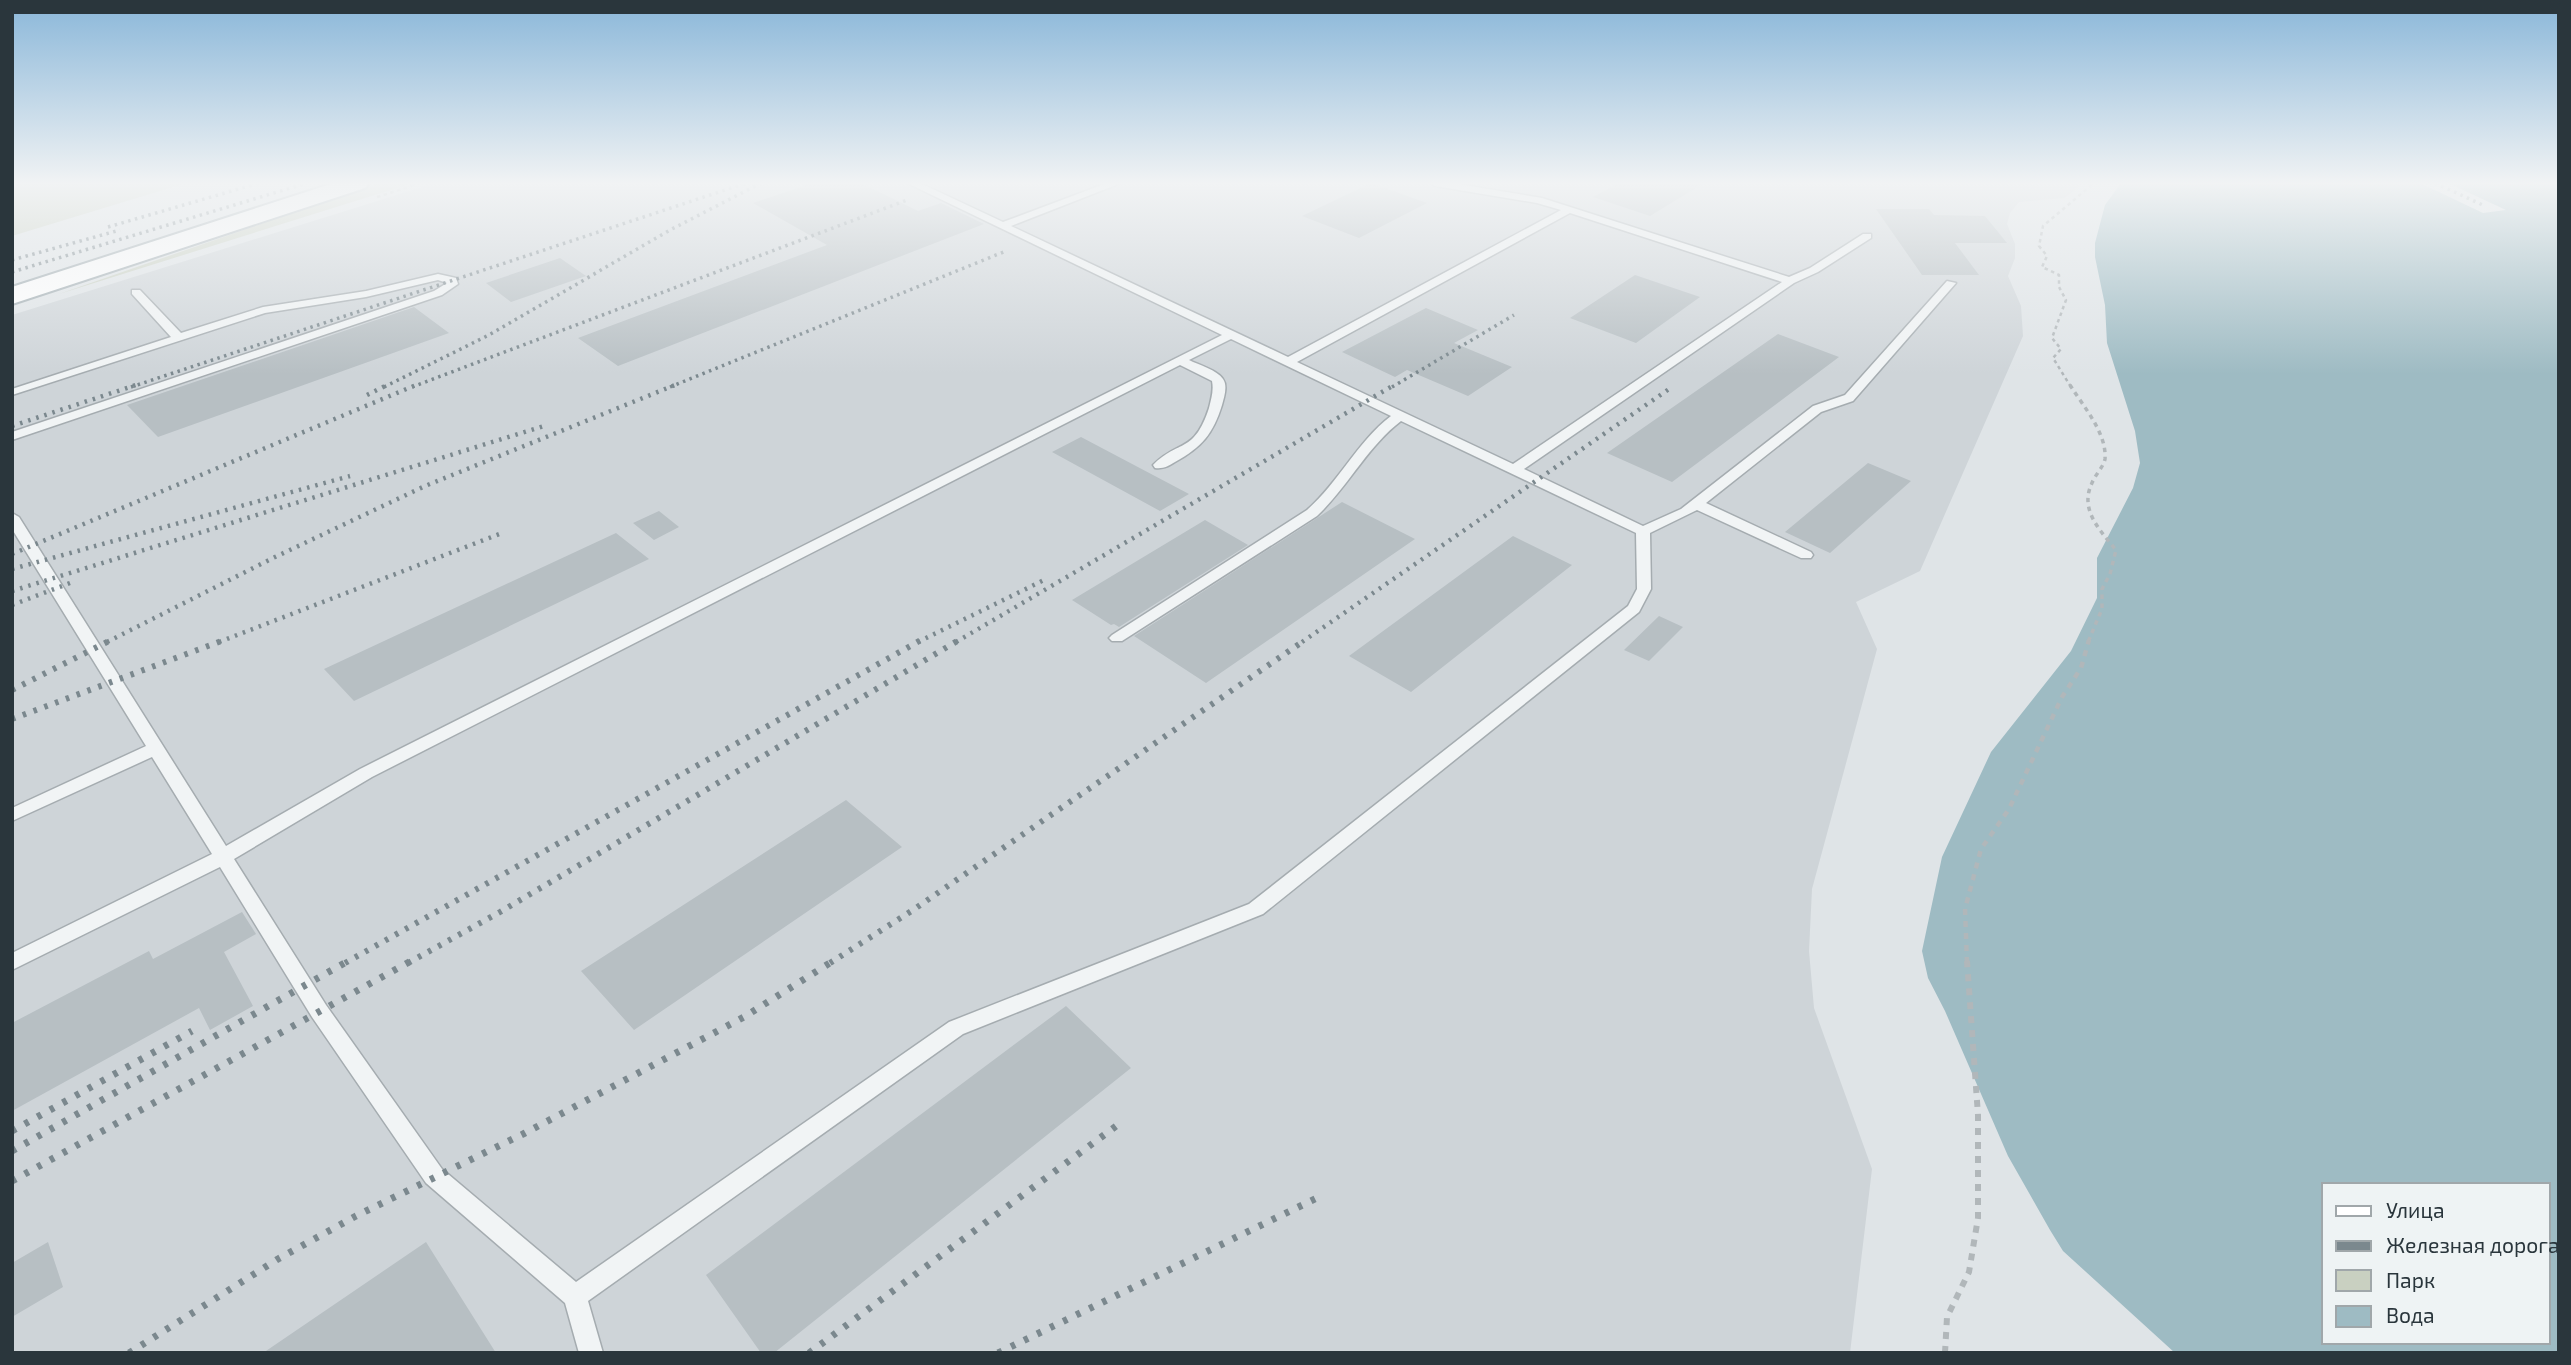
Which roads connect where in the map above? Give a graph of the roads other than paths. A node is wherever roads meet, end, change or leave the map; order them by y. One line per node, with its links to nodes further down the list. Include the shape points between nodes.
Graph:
1 (163, 247): 9 (main road)
2 (1046, 247): 10 (lane)
3 (1500, 247): 13 (lane)
4 (1685, 247): 6 (lane)
5 (1850, 247): 6 (lane)
6 (1790, 281): 18 (lane)
7 (1951, 283): 19 (lane, via 1849,398 1817,409)
8 (136, 292): 11 (lane)
9 (12, 296)
10 (1230, 335): 12 (lane); 13 (lane)
11 (179, 338): 14 (lane); 16 (lane, via 294,303 350,297 438,277 453,284 438,293)
12 (1180, 360): 17 (lane, via 1217,379 1219,390 1204,438); 26 (lane, via 366,773)
13 (1288, 362): 15 (lane)
14 (13, 390)
15 (1399, 416): 18 (lane); 23 (lane, via 1375,436 1339,488 1312,513)
16 (12, 436)
17 (1160, 465)
18 (1515, 469): 21 (lane)
19 (1696, 505): 21 (lane); 22 (lane)
20 (12, 517): 24 (lane)
21 (1643, 531): 28 (lane, via 1644,589 1634,609 1256,909 956,1028)
22 (1806, 555)
23 (1117, 638)
24 (156, 748): 25 (lane); 26 (lane)
25 (12, 815)
26 (223, 857): 27 (lane); 28 (lane, via 319,1012 434,1175)
27 (12, 962)
28 (575, 1296): 29 (lane)
29 (591, 1353)

